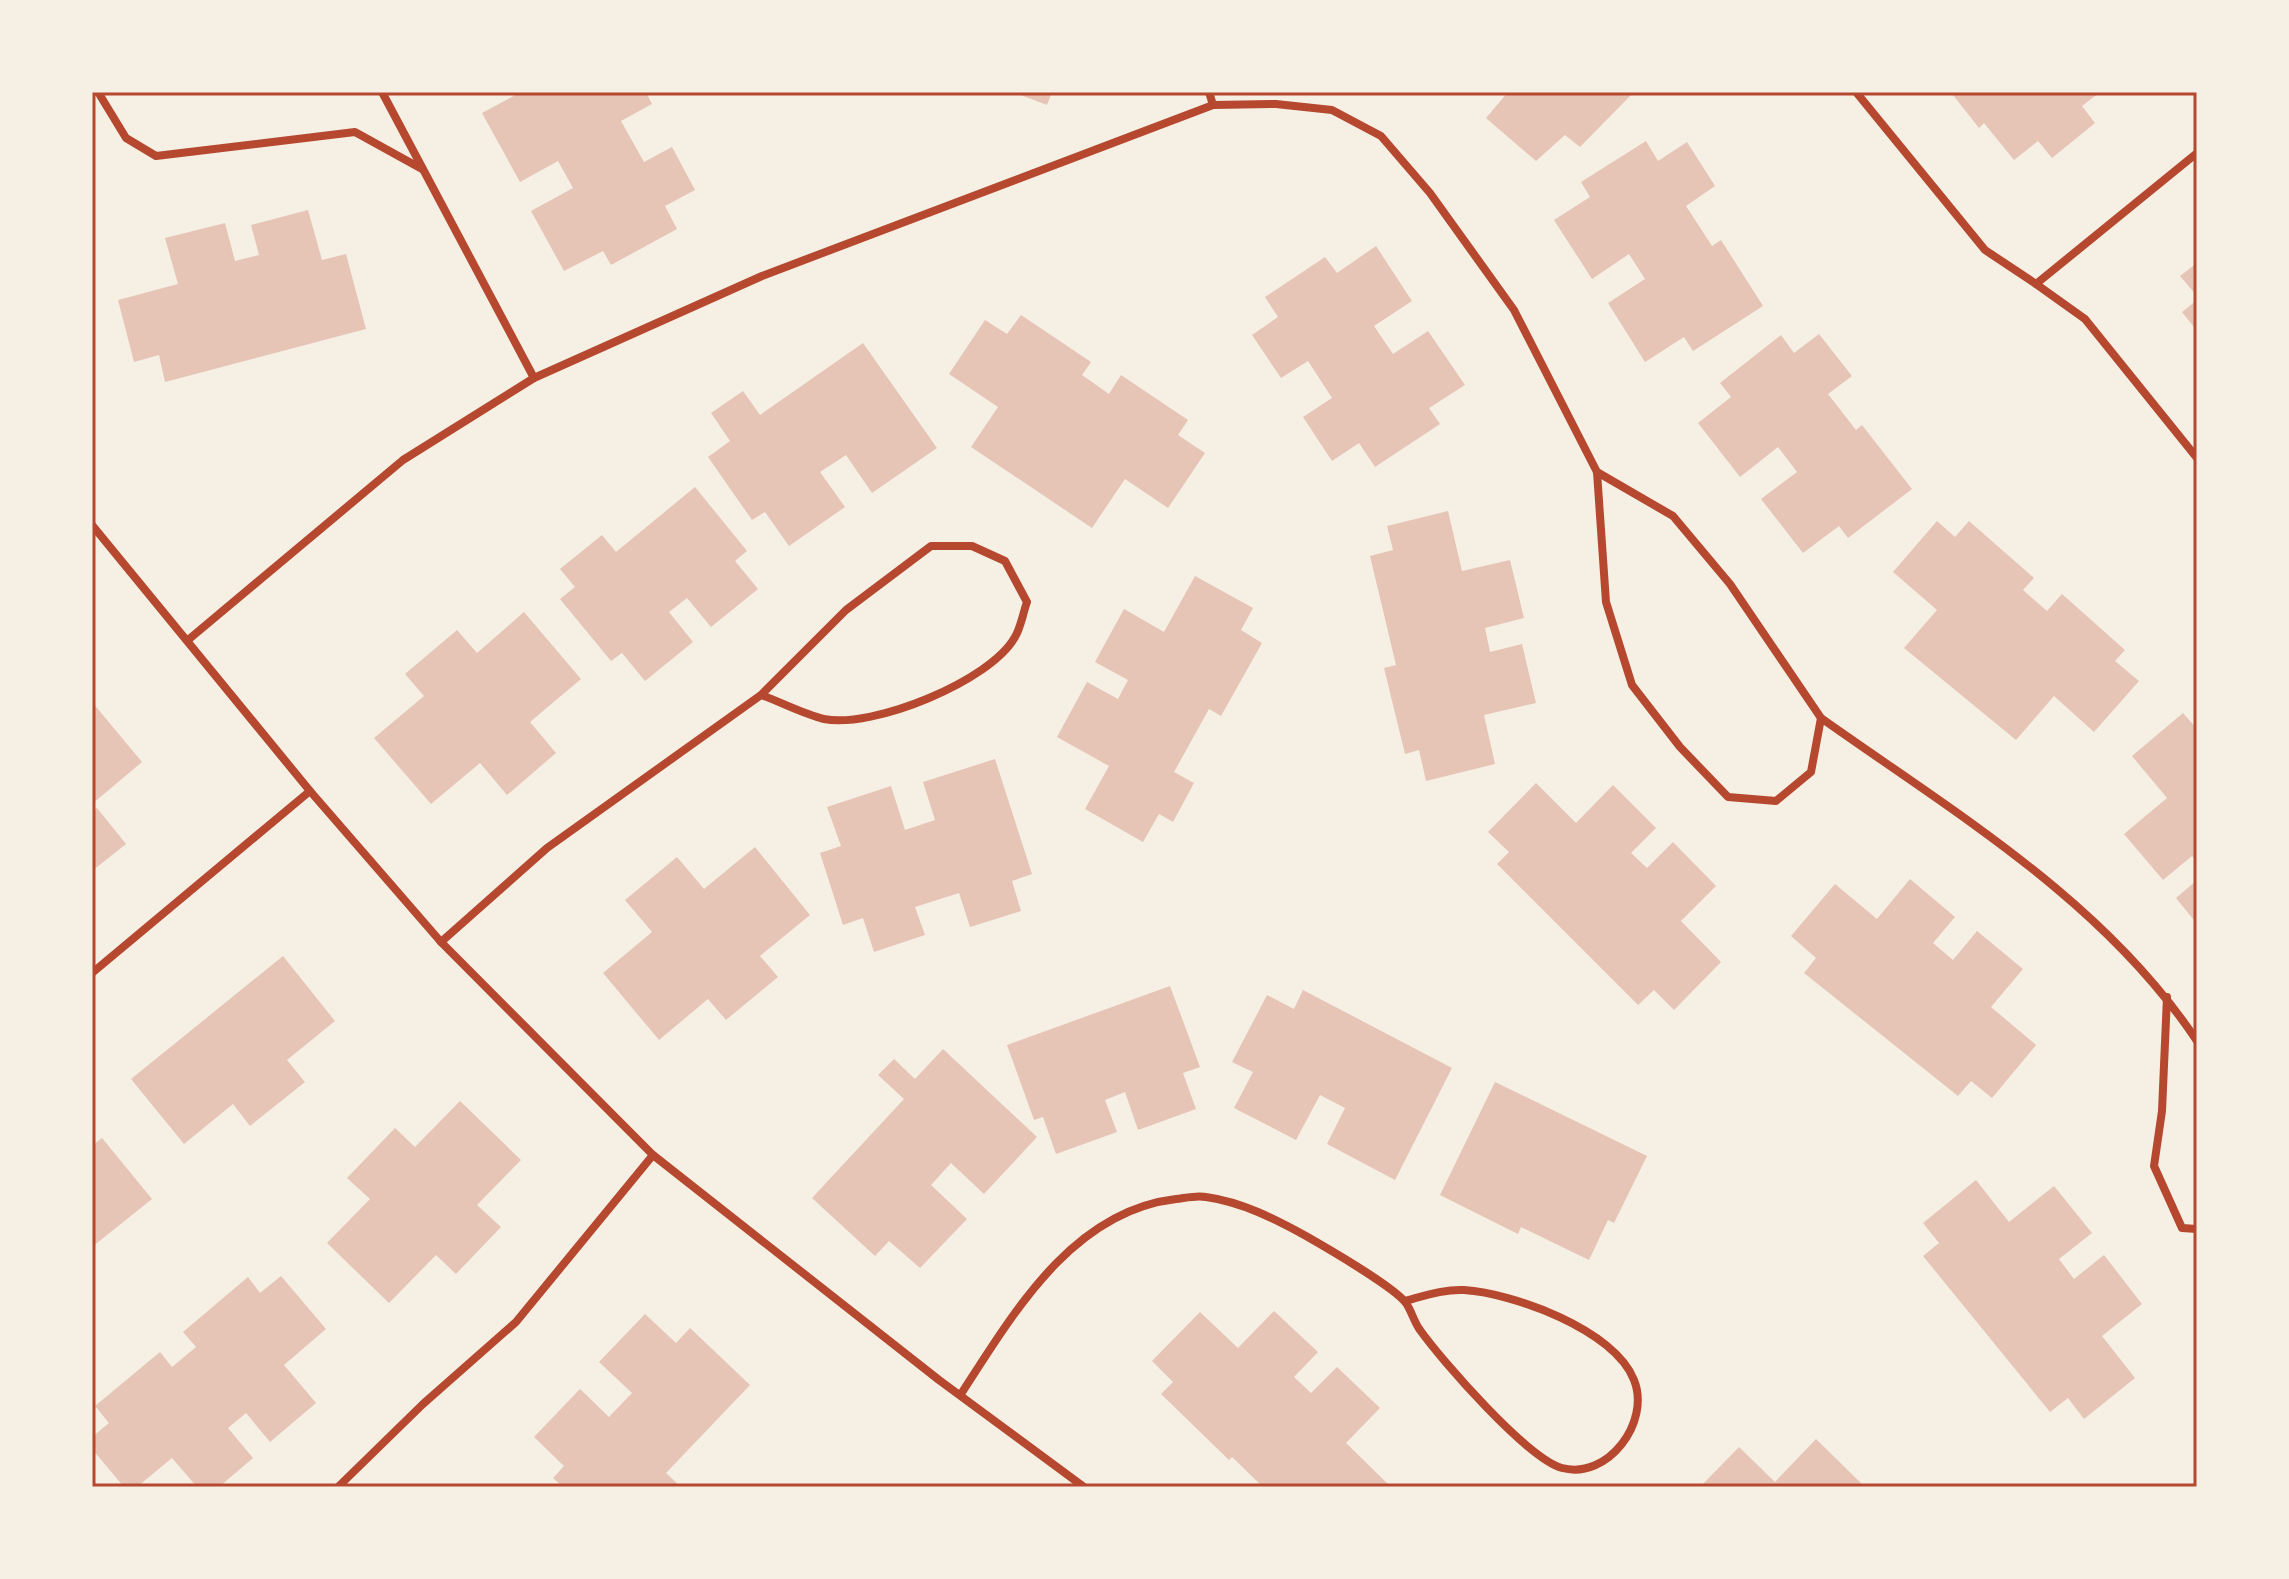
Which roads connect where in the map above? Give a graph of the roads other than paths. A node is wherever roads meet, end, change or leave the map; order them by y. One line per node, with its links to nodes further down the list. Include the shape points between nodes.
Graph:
1 (98, 92): 7 (street, via 126,138 156,156 355,132)
2 (382, 92): 7 (street)
3 (1209, 92): 5 (street)
4 (1856, 92): 8 (street, via 1985,250)
5 (1213, 105): 9 (street, via 762,276); 11 (street, via 1332,110 1381,136 1430,193 1514,310)
6 (2197, 153): 8 (street)
7 (422, 169): 9 (street)
8 (2036, 284): 10 (street, via 2085,319)
9 (534, 378): 13 (street, via 403,460)
10 (2197, 458)
11 (1597, 472): 15 (street, via 1673,516 1730,584); 15 (street, via 1606,602 1632,685 1680,747 1728,797 1776,801 1811,772)
12 (92, 525): 13 (street)
13 (188, 640): 16 (street)
14 (761, 695): 14 (street, via 825,719 876,718 978,672 1014,639 1027,602 1005,561 972,546 931,546 846,610); 17 (street, via 547,848)
15 (1821, 718): 19 (street, via 2051,880)
16 (310, 791): 17 (street); 18 (street)
17 (441, 942): 21 (street)
18 (92, 973)
19 (2167, 996): 20 (street); 22 (street, via 2154,1166 2182,1228)
20 (2197, 1041)
21 (653, 1155): 24 (street); 25 (street, via 516,1322)
22 (2197, 1229)
23 (1405, 1301): 23 (street, via 1420,1330 1512,1434 1554,1466 1573,1471 1603,1463 1620,1448 1640,1402 1634,1378 1618,1355 1585,1331 1545,1311 1463,1290); 24 (street, via 1269,1216 1204,1196 1158,1201 1109,1219 1051,1266)
24 (961, 1394): 26 (street)
25 (338, 1487)
26 (1084, 1487)

